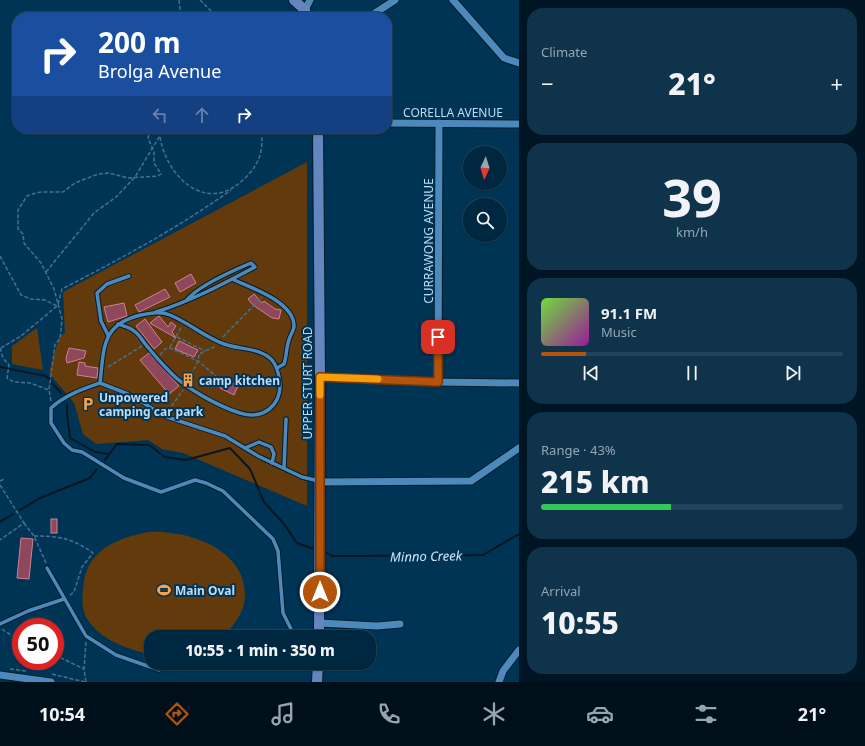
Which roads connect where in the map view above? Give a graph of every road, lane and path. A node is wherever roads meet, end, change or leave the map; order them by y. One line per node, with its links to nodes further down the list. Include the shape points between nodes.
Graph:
1 (179, 0): 7 (path)
2 (200, 0): 8 (path)
3 (294, 0): 9 (main road)
4 (310, 0): 10 (street)
5 (395, 0): 11 (street)
6 (453, 0): 12 (street, via 504,58)
7 (180, 12)
8 (212, 12)
9 (304, 12)
10 (307, 12)
11 (377, 12)
12 (519, 63)
13 (392, 123): 14 (street, CORELLA AVENUE)
14 (439, 123): 15 (street, CORELLA AVENUE); 47 (street, CURRAWONG AVENUE)
15 (519, 124)
16 (149, 134): 20 (path)
17 (262, 134): 22 (path, via 261,156 256,166)
18 (318, 134): 45 (main road, UPPER STURT ROAD)
19 (160, 136): 20 (path); 22 (path, via 162,148 173,170 189,186 207,193 218,194)
20 (153, 150): 21 (path); 21 (path, via 154,163 161,174)
21 (135, 177): 24 (path, via 116,197 94,213); 24 (path, via 98,174 75,183 63,192 41,192 27,196 18,210 18,229 23,234 24,243)
22 (231, 190): 29 (path, via 201,212 62,289)
23 (0, 256): 29 (path, via 21,294)
24 (46, 272): 29 (path, via 54,289)
25 (129, 276): 33 (lane, via 107,284 97,293 101,321)
26 (234, 280): 27 (lane); 28 (lane); 28 (lane, via 255,267 251,263 232,271 192,292)
27 (265, 294): 35 (path); 42 (lane, via 284,306 292,316 294,327 287,344 288,352 284,364)
28 (186, 301): 30 (lane)
29 (57, 306): 37 (path, via 21,336); 51 (path, via 62,319 60,339 55,344)
30 (155, 312): 31 (lane, via 170,315); 32 (lane, via 136,316)
31 (184, 323): 34 (path); 35 (lane)
32 (118, 324): 33 (lane); 36 (lane, via 134,330)
33 (108, 335): 43 (lane, via 103,352)
34 (176, 337): 38 (path); 39 (path)
35 (219, 342): 39 (path); 42 (lane, via 260,351 272,360)
36 (145, 344): 40 (lane); 43 (path)
37 (0, 348): 51 (path, via 3,358 9,365 7,378)
38 (170, 348): 40 (path, via 165,349); 41 (path)
39 (206, 351): 41 (path, via 199,354)
40 (157, 358): 50 (lane, via 174,376)
41 (198, 361): 44 (path); 46 (path)
42 (277, 368): 50 (lane, via 280,389 278,400 264,412 242,414 219,405)
43 (102, 370): 48 (lane)
44 (191, 375)
45 (320, 377): 47 (street); 61 (main road, UPPER STURT ROAD)
46 (222, 381)
47 (438, 382): 49 (street)
48 (100, 383): 52 (lane, via 74,392); 53 (lane, via 113,387)
49 (519, 384)
50 (187, 385): 53 (path)
51 (49, 390): 52 (path)
52 (51, 408): 71 (lane, via 51,423 64,443 72,450 82,452 124,478 161,492 195,480 223,491 273,539 278,551 283,613)
53 (165, 415): 55 (lane, via 225,436)
54 (286, 419): 58 (lane)
55 (245, 448): 57 (lane); 57 (lane, via 259,442 271,447 274,454)
56 (519, 448): 61 (street, via 471,480)
57 (272, 463): 58 (lane)
58 (284, 468): 61 (lane)
59 (4, 479): 60 (path)
60 (0, 481)
61 (320, 482): 68 (main road, UPPER STURT ROAD)
62 (0, 485): 63 (path)
63 (24, 523): 64 (path); 65 (path)
64 (34, 536): 66 (path); 67 (path, via 66,538 80,543 93,553 82,567 74,592)
65 (0, 540)
66 (47, 568): 67 (lane)
67 (64, 599): 70 (lane, via 28,611); 73 (lane)
68 (320, 623): 69 (street, via 377,626); 72 (main road, UPPER STURT ROAD)
69 (400, 624)
70 (0, 625): 74 (path, via 4,632)
71 (292, 630)
72 (320, 630)
73 (86, 636): 77 (lane, via 116,655); 78 (path)
74 (12, 637)
75 (519, 650): 84 (street, via 503,671)
76 (64, 660): 78 (path)
77 (144, 665)
78 (84, 669): 82 (path)
79 (318, 670): 83 (main road)
80 (0, 675): 81 (street)
81 (51, 682)
82 (86, 682)
83 (317, 682)
84 (499, 682)

